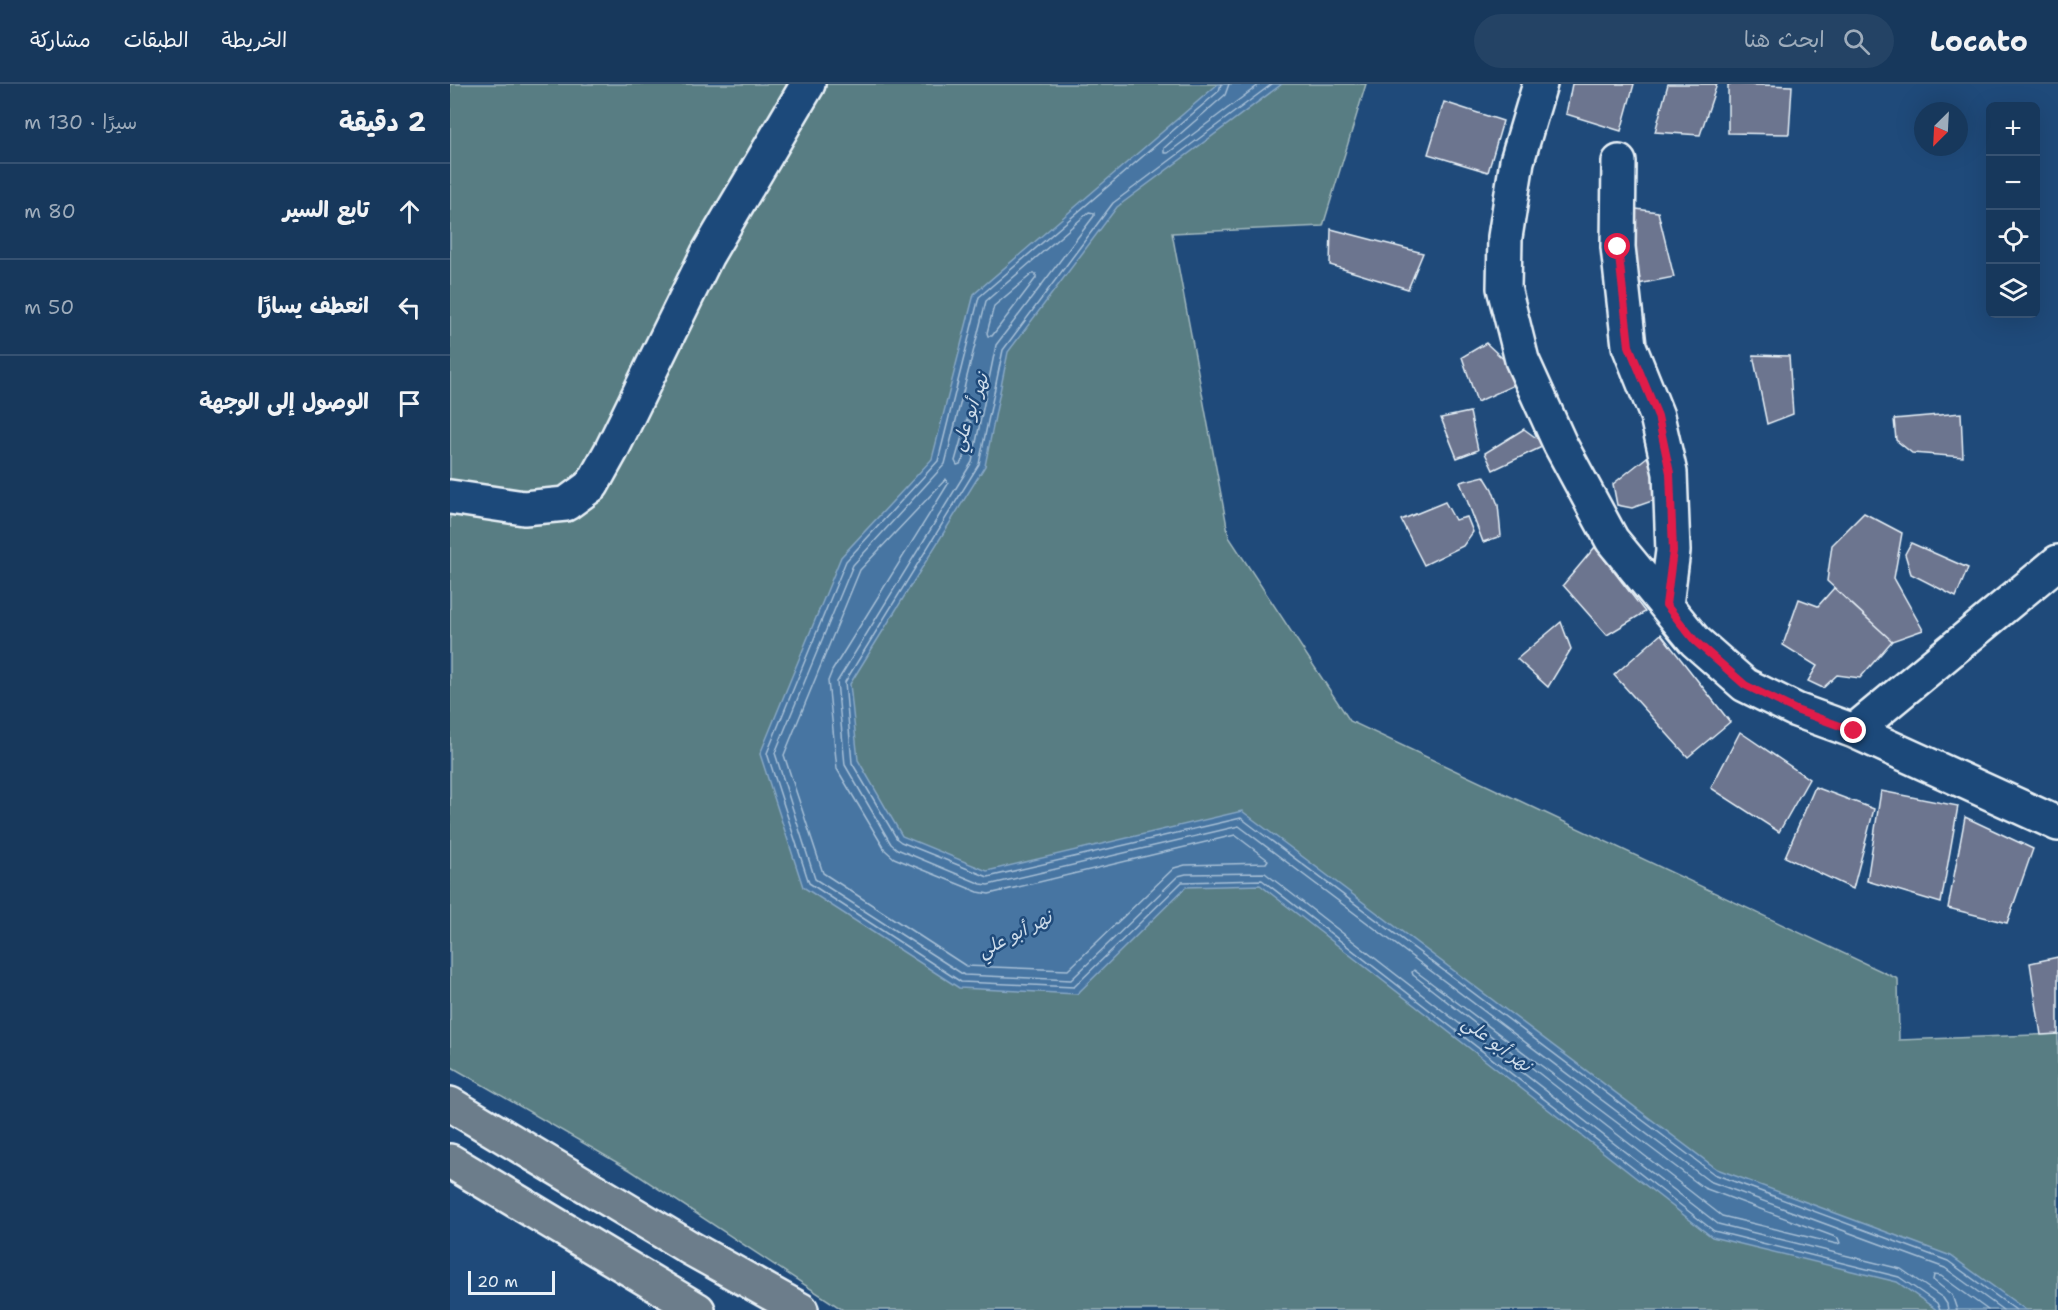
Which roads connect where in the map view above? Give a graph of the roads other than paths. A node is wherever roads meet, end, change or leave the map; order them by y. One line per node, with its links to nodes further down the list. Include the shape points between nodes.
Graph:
1 (808, 84): 4 (street, via 707,255 592,484 566,504 524,508)
2 (1540, 84): 6 (street, via 1517,161 1504,237 1504,288 1522,360 1560,444 1612,540)
3 (1620, 162): 6 (street, via 1618,247 1629,346 1658,416 1670,473 1673,551)
4 (450, 497)
5 (2058, 562): 7 (street)
6 (1666, 605): 7 (street, via 1695,641 1745,685 1796,710)
7 (1854, 731): 8 (street)
8 (2058, 824)
9 (450, 1104): 11 (main road)
10 (450, 1161): 12 (main road)
11 (587, 1187): 12 (main road); 14 (main road)
12 (563, 1229): 13 (main road)
13 (698, 1310)
14 (801, 1310)

